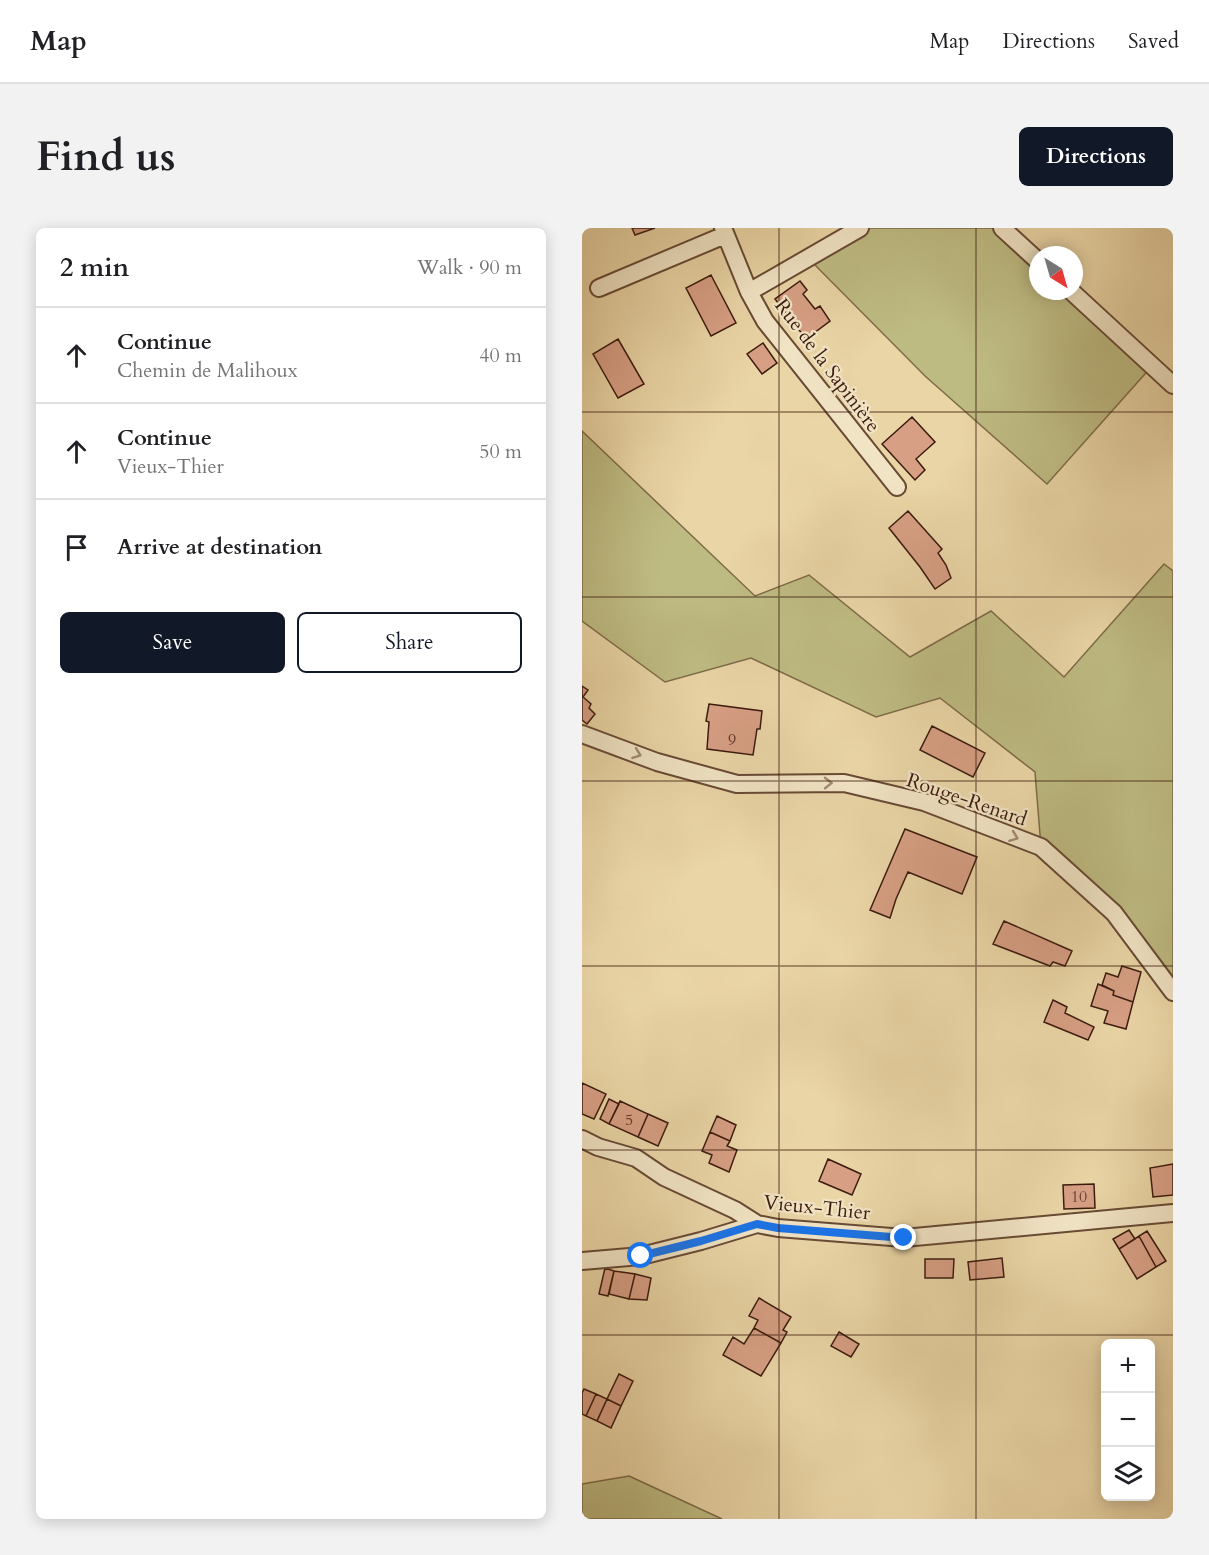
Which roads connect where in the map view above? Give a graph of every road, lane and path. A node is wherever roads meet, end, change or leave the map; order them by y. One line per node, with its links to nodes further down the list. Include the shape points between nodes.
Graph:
1 (860, 228): 6 (street)
2 (1002, 228): 4 (street)
3 (724, 232): 5 (street); 6 (street, Rue de la Sapinière)
4 (1029, 253)
5 (599, 288)
6 (749, 292): 9 (street, Rue de la Sapinière, via 765,321)
7 (1081, 300): 8 (street)
8 (1173, 385)
9 (897, 487)
10 (582, 734): 11 (street, Rouge-Renard, one-way to 11, via 657,762 737,784 844,783 924,802 1041,848 1114,913)
11 (1173, 992)
12 (582, 1139): 14 (street, Vieux-Thier, via 636,1158 664,1177)
13 (1173, 1214): 14 (street, Vieux-Thier, via 904,1238)
14 (757, 1224): 15 (street, via 641,1256)
15 (582, 1261)

